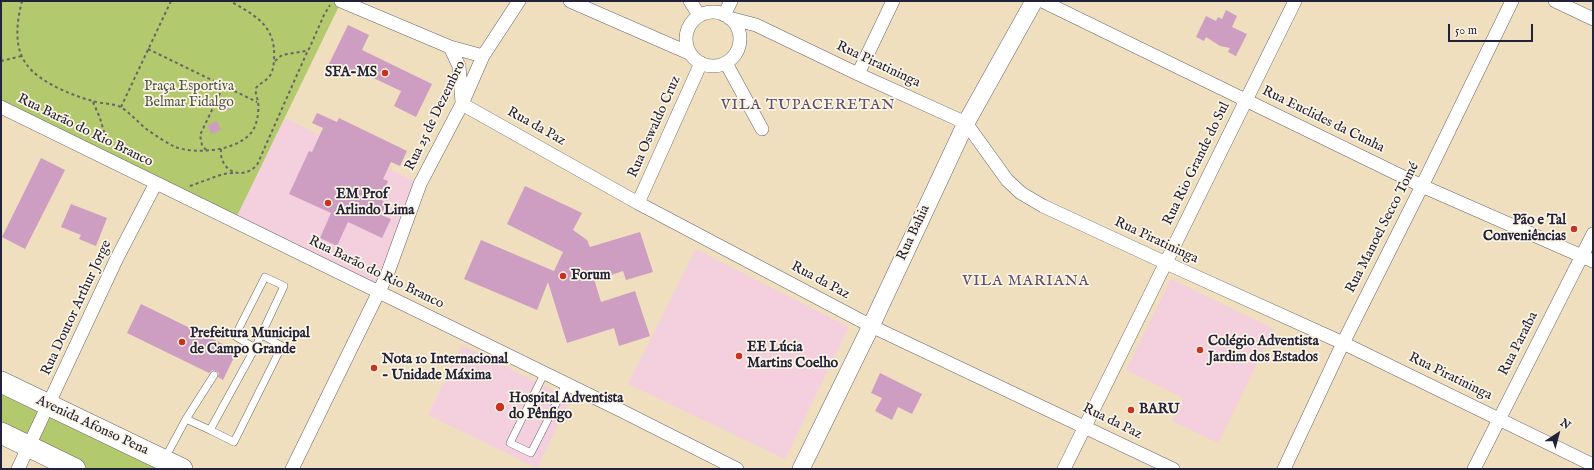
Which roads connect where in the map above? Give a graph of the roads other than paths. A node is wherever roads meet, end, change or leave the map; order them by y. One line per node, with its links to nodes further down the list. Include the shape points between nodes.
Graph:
1 (519, 1): 17 (street, Rua 25 de Dezembro)
2 (570, 1): 16 (street)
3 (690, 1): 12 (street)
4 (731, 1): 13 (street)
5 (894, 1): 20 (street)
6 (1034, 1): 24 (street, Rua Bahia)
7 (1042, 1): 21 (street, Rua Euclides da Cunha)
8 (1295, 1): 21 (street, Rua Rio Grande do Sul)
9 (1512, 1): 27 (street, Rua Manoel Secco Tomé)
10 (1555, 1): 14 (street)
11 (336, 2): 15 (street)
12 (699, 15): 13 (street, via 709,12); 16 (street, via 691,22 686,32 685,42)
13 (727, 16): 19 (street, via 736,26 740,36 734,56); 20 (street, Rua Piratininga, via 756,25)
14 (1593, 19)
15 (450, 47): 17 (street); 22 (street, via 459,66)
16 (689, 52): 18 (street)
17 (483, 56): 22 (street, Rua 25 de Dezembro)
18 (701, 63): 19 (street, via 716,66); 28 (street, Rua Oswaldo Cruz)
19 (726, 63): 25 (street)
20 (858, 74): 24 (street, Rua Piratininga)
21 (1246, 101): 27 (street, Rua Euclides da Cunha); 31 (street, Rua Rio Grande do Sul)
22 (462, 104): 28 (street, Rua da Paz); 32 (street, Rua 25 de Dezembro, via 420,184)
23 (1, 107): 26 (street, Rua Barão do Rio Branco)
24 (966, 123): 31 (street, Rua Piratininga, via 1007,180 1021,193 1043,206); 33 (street, Rua Bahia)
25 (762, 129)
26 (156, 183): 32 (street, Rua Barão do Rio Branco); 41 (street, Rua Doutor Arthur Jorge, via 117,258)
27 (1422, 186): 30 (street, Rua Euclides da Cunha); 35 (street, Rua Manoel Secco Tomé)
28 (638, 203): 33 (street, Rua da Paz)
29 (1593, 234): 30 (street, Rua Paraíba)
30 (1587, 258): 42 (street, Rua Paraíba)
31 (1166, 264): 35 (street, Rua Piratininga); 44 (street, Rua Rio Grande do Sul)
32 (379, 292): 37 (street, Rua Barão do Rio Branco); 52 (street, Rua 25 de Dezembro)
33 (871, 326): 44 (street, Rua da Paz); 54 (street, Rua Bahia)
34 (262, 335): 36 (lane); 36 (lane, via 284,286 265,277 235,336); 45 (lane, via 282,346 234,442)
35 (1343, 343): 42 (street, Rua Piratininga); 57 (street, Rua Manoel Secco Tomé)
36 (255, 348): 45 (lane)
37 (544, 374): 40 (street, Rua Barão do Rio Branco); 40 (lane, via 510,443 531,454)
38 (214, 376): 43 (lane)
39 (1, 382): 41 (main road, Avenida Afonso Pena)
40 (566, 384): 53 (street, Rua Barão do Rio Branco)
41 (49, 405): 47 (street, Rua Doutor Arthur Jorge); 49 (main road, Avenida Afonso Pena)
42 (1498, 418): 48 (street, Rua Piratininga); 58 (street, Rua Paraíba)
43 (186, 419): 45 (lane); 49 (lane)
44 (1086, 427): 55 (street, Rua Rio Grande do Sul); 56 (street, Rua da Paz)
45 (210, 430)
46 (1, 433): 47 (main road)
47 (29, 446): 50 (street, Rua Doutor Arthur Jorge); 51 (main road)
48 (1593, 464)
49 (173, 465)
50 (18, 469)
51 (75, 469)
52 (292, 469)
53 (737, 469)
54 (801, 469)
55 (1064, 469)
56 (1173, 469)
57 (1284, 469)
58 (1474, 469)

